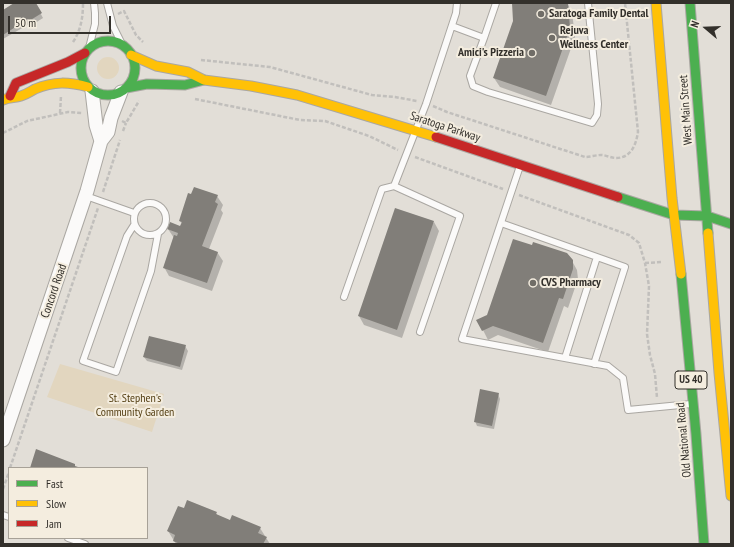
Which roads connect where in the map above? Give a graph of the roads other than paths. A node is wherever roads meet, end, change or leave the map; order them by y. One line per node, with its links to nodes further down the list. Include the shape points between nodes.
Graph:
1 (94, 3): 11 (lane, via 95,24)
2 (107, 3): 10 (lane, via 113,26)
3 (457, 3): 8 (lane)
4 (496, 3): 9 (lane)
5 (588, 3): 9 (lane, via 598,104 597,115 592,123 473,86 470,76)
6 (656, 3): 23 (street, West Main Street / US 40)
7 (690, 3): 24 (street, West Main Street / US 40)
8 (452, 26): 9 (lane); 17 (lane)
9 (484, 38)
10 (123, 46): 11 (street, via 105,41); 12 (street)
11 (87, 51): 14 (street, via 81,70 84,82); 16 (street, via 68,62 16,83)
12 (131, 54): 13 (street, Saratoga Parkway, via 156,66 188,72); 15 (street, via 134,72 130,84)
13 (204, 80): 15 (street, Saratoga Parkway, via 185,85 147,84); 17 (street, Saratoga Parkway, via 297,95)
14 (90, 89): 15 (street, via 110,96); 16 (street, via 67,82 55,82 21,97); 18 (street)
15 (124, 90): 18 (street, Concord Road, via 111,118 108,132)
16 (6, 98)
17 (416, 130): 19 (street, Saratoga Parkway); 20 (lane)
18 (101, 141): 21 (street, Concord Road)
19 (520, 164): 23 (street, Saratoga Parkway); 25 (lane)
20 (394, 186): 30 (lane, via 382,189); 31 (lane, via 460,216)
21 (86, 196): 22 (lane); 35 (street, Concord Road)
22 (134, 213): 27 (lane); 28 (lane, via 145,203 160,206 166,214 166,219)
23 (674, 215): 24 (street, Saratoga Parkway); 34 (street, Old National Road / US 40)
24 (706, 216): 26 (street, Saratoga Parkway); 36 (street, US 40)
25 (501, 223): 29 (lane); 32 (lane, via 462,339)
26 (731, 224)
27 (134, 225): 28 (lane, via 141,234); 28 (lane, via 127,236 83,361 116,372 151,271)
28 (158, 234)
29 (597, 257): 32 (lane); 33 (lane, via 625,267)
30 (344, 297)
31 (420, 332)
32 (565, 358): 33 (lane)
33 (594, 364): 34 (lane, via 608,366 623,378 628,410)
34 (693, 404): 39 (street, Old National Road / US 40)
35 (3, 440)
36 (731, 496)
37 (71, 539): 38 (lane)
38 (85, 544)
39 (704, 544)

